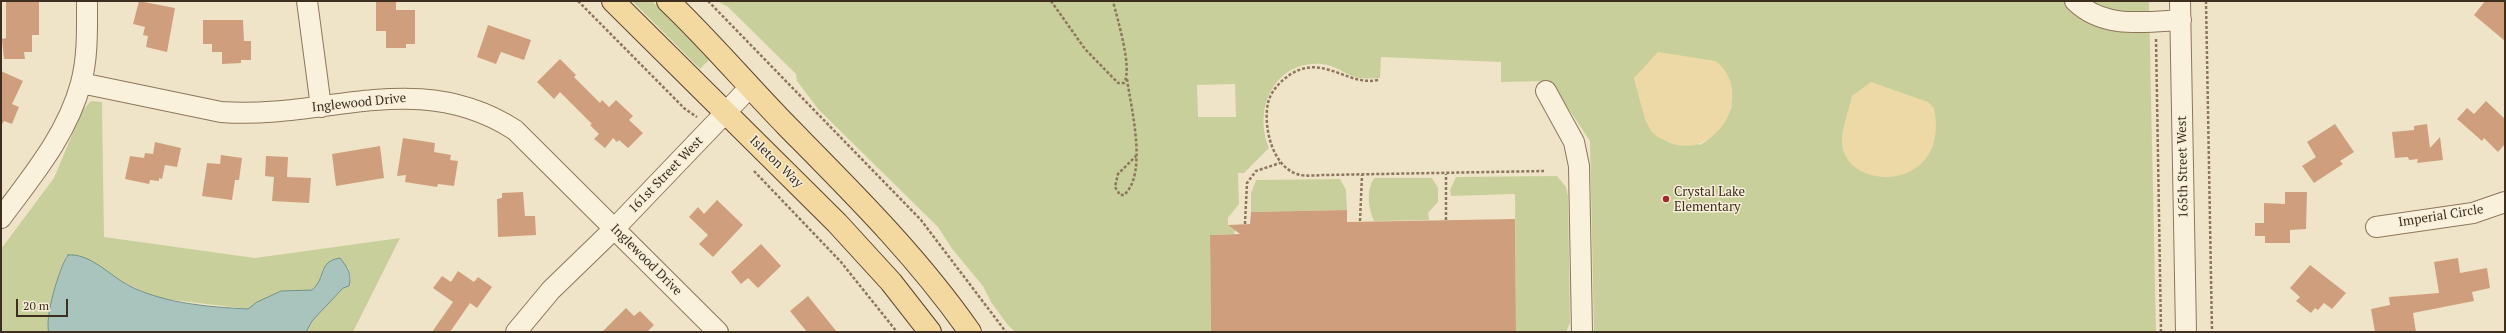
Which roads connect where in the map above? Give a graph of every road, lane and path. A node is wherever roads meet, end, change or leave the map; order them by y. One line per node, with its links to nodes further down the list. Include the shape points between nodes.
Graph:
1 (87, 1): 15 (street)
2 (307, 1): 18 (street)
3 (578, 1): 19 (path, via 685,109)
4 (613, 1): 19 (main road, Isleton Way)
5 (668, 1): 16 (main road)
6 (708, 1): 38 (path, via 921,220)
7 (1052, 1): 13 (path, via 1077,39 1111,76 1118,83 1124,83)
8 (1113, 1): 13 (path)
9 (2075, 1): 12 (street, via 2102,19)
10 (2206, 1): 42 (path)
11 (2181, 10): 12 (street); 41 (street, 165th Street West)
12 (2155, 22): 40 (path)
13 (1127, 79): 20 (path)
14 (1378, 80): 21 (path, via 1356,80 1321,67 1299,70 1285,78 1268,101 1266,118 1270,139)
15 (81, 83): 18 (street, Inglewood Drive, via 221,112 265,113); 27 (street, via 54,144)
16 (750, 87): 19 (street, 161st Street West); 37 (main road, via 907,250)
17 (1546, 91): 39 (street, via 1574,142 1579,166)
18 (321, 107): 32 (street, Inglewood Drive, via 388,97 412,97 462,104 515,130)
19 (718, 121): 32 (street, 161st Street West); 36 (main road, Isleton Way, via 775,161 865,253)
20 (1136, 156): 20 (path, via 1132,187 1124,195 1120,195 1115,187 1118,174)
21 (1280, 163): 25 (path, via 1298,174); 30 (path, via 1256,171 1247,183)
22 (750, 166): 35 (path, via 842,262)
23 (1544, 172): 24 (path)
24 (1446, 174): 25 (path); 28 (path)
25 (1362, 175): 29 (path)
26 (2505, 202): 31 (street, Imperial Circle, via 2473,213)
27 (1, 218)
28 (1446, 220)
29 (1360, 221)
30 (1245, 224)
31 (2376, 227)
32 (615, 228): 33 (street, 161st Street West, via 551,290); 34 (street, Inglewood Drive)
33 (516, 332)
34 (718, 332)
35 (898, 332)
36 (930, 332)
37 (970, 332)
38 (1006, 332)
39 (1582, 332)
40 (2161, 332)
41 (2186, 332)
42 (2212, 332)

